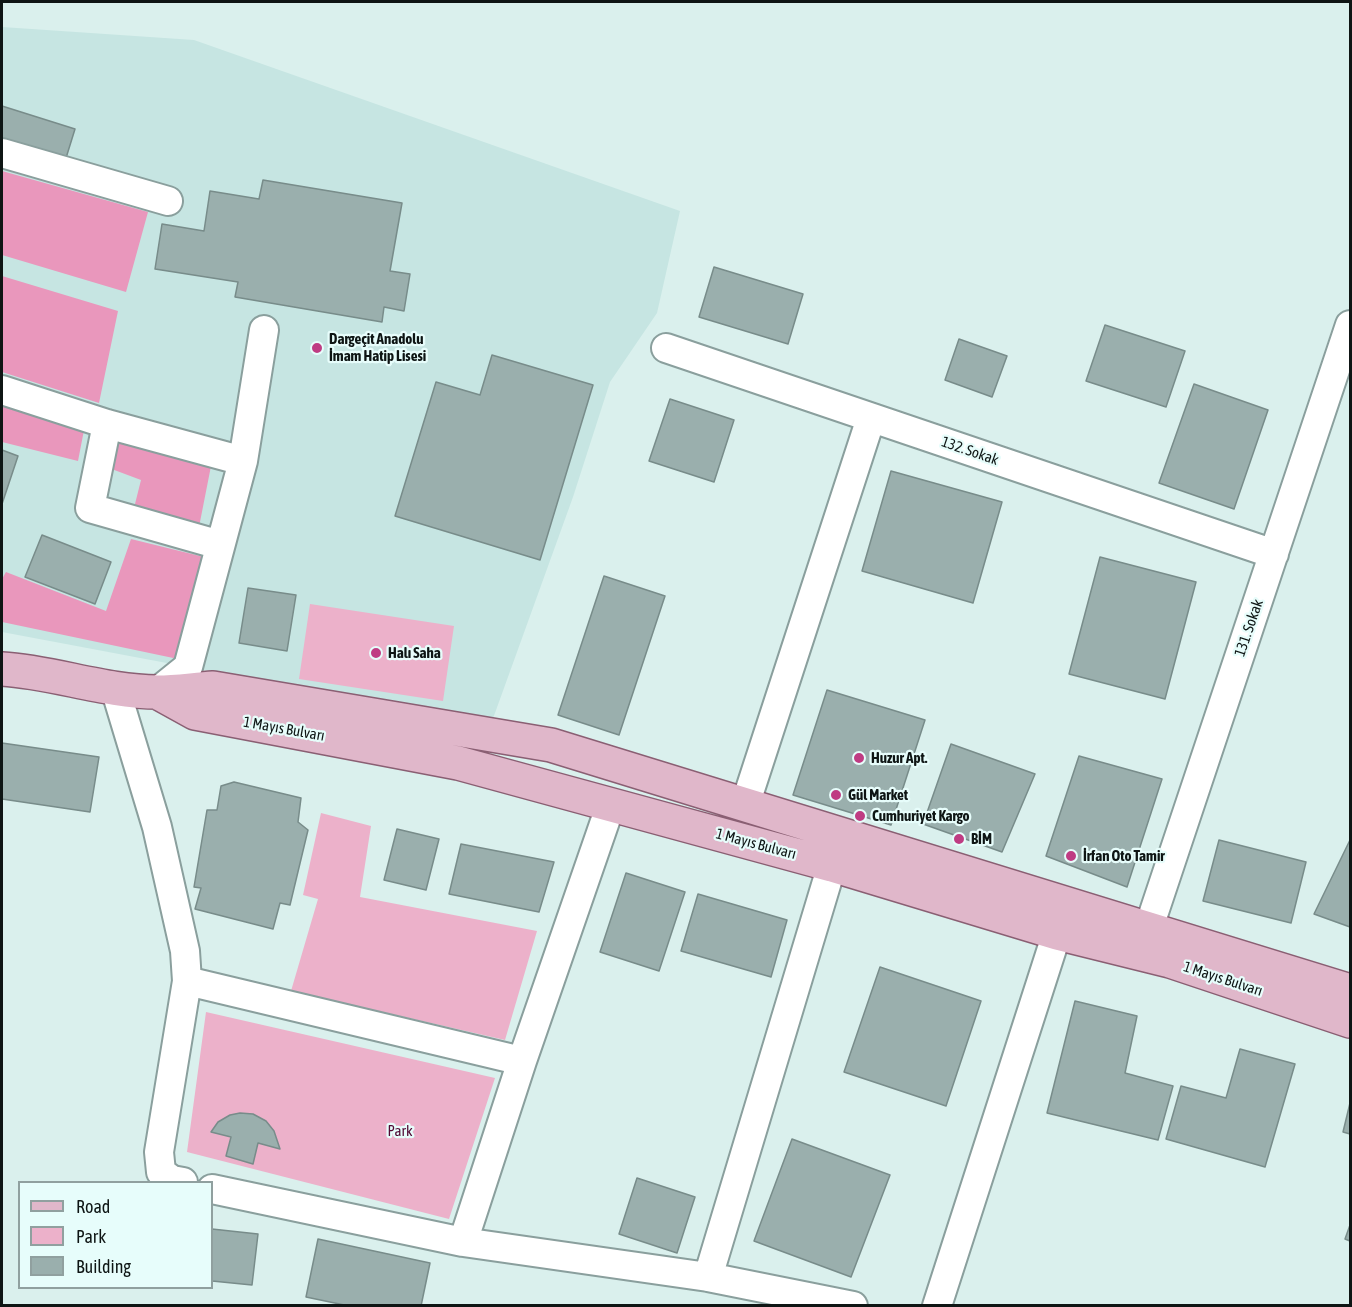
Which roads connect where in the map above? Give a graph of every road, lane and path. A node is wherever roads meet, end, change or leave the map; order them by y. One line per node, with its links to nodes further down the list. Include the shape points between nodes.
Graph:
1 (2, 153): 2 (street)
2 (168, 201)
3 (1350, 325): 11 (street, 131. Sokak)
4 (264, 330): 9 (street)
5 (666, 348): 7 (street, 132. Sokak)
6 (2, 390): 8 (street)
7 (871, 418): 11 (street, 132. Sokak); 16 (street)
8 (107, 424): 9 (street); 10 (street, via 90,508)
9 (243, 462): 10 (street)
10 (220, 545): 14 (street, via 188,667)
11 (1274, 554): 18 (street, 131. Sokak)
12 (2, 669): 13 (main road, 1 Mayıs Bulvarı)
13 (115, 688): 14 (main road, 1 Mayıs Bulvarı); 20 (street, via 157,827 185,951)
14 (157, 692): 15 (main road, 1 Mayıs Bulvarı, via 195,713 458,763); 16 (main road, 1 Mayıs Bulvarı, via 213,688 551,746)
15 (611, 804): 17 (main road, 1 Mayıs Bulvarı); 23 (street)
16 (745, 805): 18 (main road, 1 Mayıs Bulvarı)
17 (832, 865): 19 (main road, 1 Mayıs Bulvarı); 27 (street)
18 (1148, 930): 21 (main road, 1 Mayıs Bulvarı)
19 (1057, 933): 22 (main road, 1 Mayıs Bulvarı, via 1170,961); 29 (street)
20 (187, 981): 23 (street); 24 (street, via 159,1152 161,1172)
21 (1350, 991)
22 (1350, 1021)
23 (522, 1061): 26 (street)
24 (178, 1181)
25 (213, 1189): 26 (street)
26 (463, 1242): 27 (street)
27 (708, 1276): 28 (street)
28 (853, 1305)
29 (936, 1305)

